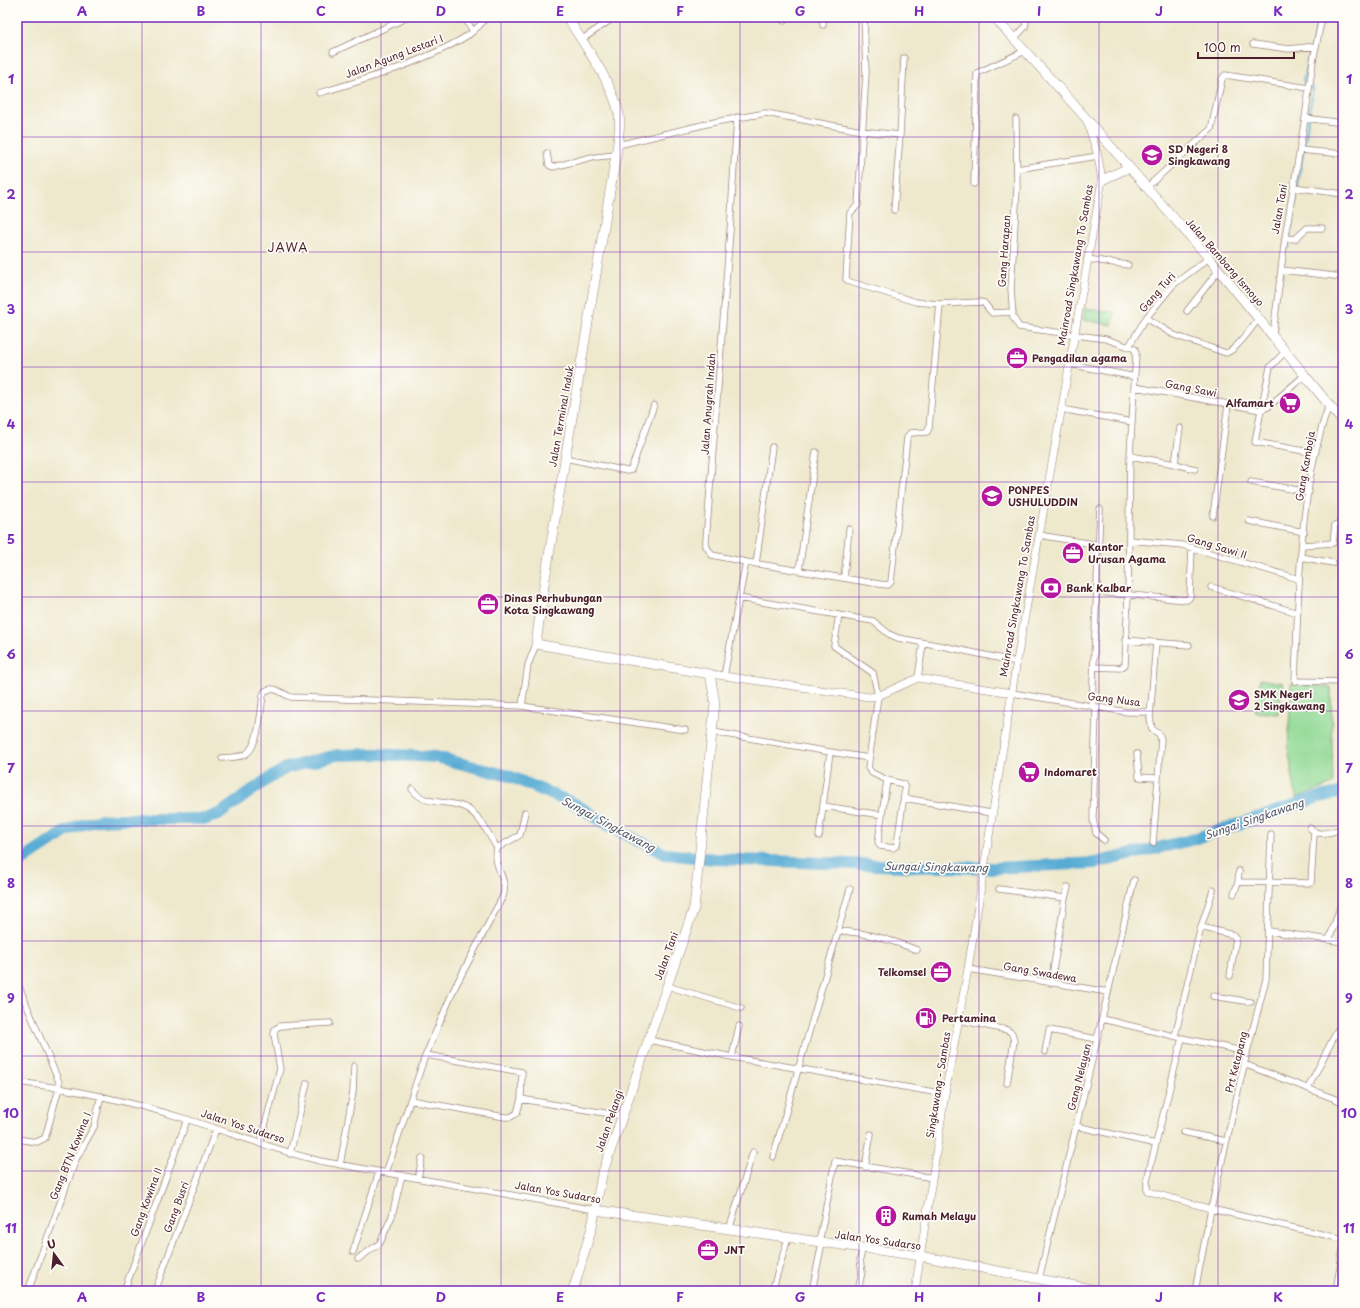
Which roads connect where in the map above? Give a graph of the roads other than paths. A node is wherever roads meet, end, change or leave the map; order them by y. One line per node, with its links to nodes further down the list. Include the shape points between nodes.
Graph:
1 (408, 17): 18 (street)
2 (464, 17): 12 (street)
3 (488, 17): 12 (street, Jalan Agung Lestari I)
4 (567, 17): 14 (main road, Jalan Terminal Induk)
5 (615, 17): 14 (street)
6 (822, 17): 11 (street)
7 (864, 17): 27 (street, via 866,73)
8 (994, 17): 13 (main road, Mainroad Singkawang To Sambas)
9 (1027, 17): 13 (street, via 1025,27)
10 (1322, 17): 16 (street, Jalan Tani)
11 (823, 25)
12 (473, 31): 21 (street, Jalan Agung Lestari I, via 443,48 402,65)
13 (1017, 36): 17 (main road, Mainroad Singkawang To Sambas)
14 (581, 40): 29 (main road, Jalan Terminal Induk, via 607,83 617,106 620,118)
15 (1253, 44): 16 (street, via 1289,49)
16 (1316, 46): 20 (street, Jalan Tani)
17 (1025, 51): 25 (main road, Mainroad Singkawang To Sambas); 37 (street, via 977,73)
18 (333, 52)
19 (904, 58): 28 (street)
20 (1307, 87): 23 (street, Jalan Tani); 39 (street, via 1225,75 1211,129)
21 (319, 93)
22 (737, 118): 27 (street, via 766,113); 29 (street); 92 (street, Jalan Anugrah Indah, via 706,541 709,553 714,557)
23 (1305, 118): 26 (street); 30 (street, Jalan Tani)
24 (1016, 119): 35 (street, Gang Harapan)
25 (1086, 119): 33 (street, Mainroad Singkawang To Sambas); 34 (main road, Jalan Bambang Ismoyo)
26 (1343, 123)
27 (862, 131): 28 (street); 50 (street, via 858,205 850,213 846,278 850,282 916,302)
28 (900, 135): 41 (street)
29 (617, 150): 31 (street, via 552,167 549,165); 75 (main road, Jalan Terminal Induk)
30 (1304, 150): 32 (street); 38 (street, Jalan Tani)
31 (547, 153)
32 (1343, 154)
33 (1098, 156): 35 (street); 36 (street, Mainroad Singkawang To Sambas)
34 (1128, 168): 36 (main road); 39 (main road, Jalan Bambang Ismoyo)
35 (1017, 169): 52 (street, Gang Harapan, via 1011,289)
36 (1102, 180): 45 (street, Mainroad Singkawang To Sambas)
37 (974, 184)
38 (1296, 187): 40 (street); 43 (street, Jalan Tani)
39 (1146, 188): 44 (main road, Jalan Bambang Ismoyo)
40 (1343, 194)
41 (894, 210)
42 (1322, 228): 43 (street, via 1306,228 1299,237)
43 (1288, 239): 48 (street, Jalan Tani)
44 (1209, 258): 47 (main road, Jalan Bambang Ismoyo); 53 (street, Gang Turi, via 1178,279)
45 (1087, 259): 46 (street); 56 (street, Mainroad Singkawang To Sambas)
46 (1128, 265)
47 (1219, 270): 51 (street); 54 (main road, Jalan Bambang Ismoyo)
48 (1281, 270): 49 (street); 55 (street, Jalan Tani)
49 (1343, 277)
50 (940, 304): 52 (street, via 980,302 992,313); 96 (street, via 929,428 927,432 910,433 907,438 892,580 886,585)
51 (1187, 311)
52 (1013, 312): 56 (street, Gang Harapan, via 1019,327)
53 (1146, 318): 54 (street, via 1174,335 1226,354); 57 (street, Gang Turi)
54 (1259, 318): 55 (main road, Jalan Bambang Ismoyo)
55 (1273, 331): 58 (main road, Jalan Bambang Ismoyo)
56 (1074, 334): 57 (street); 59 (street, Mainroad Singkawang To Sambas)
57 (1129, 346): 62 (street, via 1135,349 1136,354)
58 (1286, 351): 60 (main road, Jalan Bambang Ismoyo); 67 (street, via 1270,367)
59 (1069, 364): 61 (street); 66 (street, Mainroad Singkawang To Sambas)
60 (1305, 375): 65 (main road, Jalan Bambang Ismoyo); 67 (street, via 1268,407)
61 (1131, 376)
62 (1134, 387): 63 (street, Gang Sawi); 68 (street)
63 (1228, 404): 67 (street, Gang Sawi); 81 (street)
64 (654, 405): 75 (street, via 631,470)
65 (1329, 405): 69 (main road, Jalan Bambang Ismoyo); 73 (street, Gang Kamboja)
66 (1061, 409): 68 (street); 86 (street, Mainroad Singkawang To Sambas)
67 (1261, 410): 73 (street, via 1256,443)
68 (1132, 422): 74 (street)
69 (1343, 422)
70 (1180, 428): 76 (street)
71 (772, 447): 94 (street)
72 (816, 452): 95 (street)
73 (1315, 453): 79 (street, Gang Kamboja)
74 (1130, 456): 76 (street); 87 (street)
75 (565, 458): 107 (main road, Jalan Terminal Induk)
76 (1175, 464): 77 (street)
77 (1196, 469)
78 (1251, 482): 79 (street)
79 (1308, 492): 85 (street, Gang Kamboja)
80 (1100, 509): 88 (street)
81 (1213, 516)
82 (1249, 521): 85 (street)
83 (1343, 523): 89 (street, via 1335,525 1333,544)
84 (849, 529): 96 (street)
85 (1304, 532): 89 (street, Gang Kamboja)
86 (1039, 535): 88 (street); 109 (street, Mainroad Singkawang To Sambas)
87 (1129, 540): 90 (street, Gang Sawi II); 100 (street)
88 (1099, 545): 99 (street)
89 (1303, 545): 91 (street, Gang Kamboja)
90 (1192, 547): 97 (street, Gang Sawi II); 100 (street, via 1189,600)
91 (1301, 557): 93 (street); 97 (street, Gang Kamboja)
92 (746, 562): 94 (street); 101 (street)
93 (1333, 563)
94 (756, 564): 95 (street)
95 (799, 571): 96 (street)
96 (844, 578)
97 (1299, 580): 102 (street)
98 (1212, 587): 102 (street)
99 (1097, 592): 100 (street); 110 (street)
100 (1128, 596): 104 (street)
101 (739, 598): 103 (street); 112 (street)
102 (1298, 613): 114 (street, via 1295,681)
103 (839, 615): 106 (street, via 873,621 898,638); 116 (street, via 834,646 873,673)
104 (1125, 640): 105 (street); 110 (street, via 1124,666)
105 (1156, 642): 108 (street); 119 (street)
106 (923, 643): 109 (street); 113 (street)
107 (536, 644): 111 (main road); 117 (street, via 528,665)
108 (1189, 645)
109 (1017, 662): 115 (street, Mainroad Singkawang To Sambas)
110 (1094, 667): 118 (street)
111 (710, 674): 112 (street); 121 (main road, Jalan Tani, via 715,703)
112 (724, 676): 116 (street, via 855,696)
113 (918, 678): 115 (street); 116 (street)
114 (1343, 682)
115 (1012, 693): 118 (street, Gang Nusa); 132 (street, Mainroad Singkawang To Sambas)
116 (878, 696): 125 (street)
117 (522, 706): 120 (street); 124 (street, via 291,697 274,688 265,691 253,745 246,754)
118 (1094, 706): 119 (street, Gang Nusa, via 1127,712); 139 (street, via 1093,819 1096,834)
119 (1150, 712): 126 (street, Gang Nusa, via 1152,729 1160,736)
120 (685, 730)
121 (713, 732): 122 (street); 164 (main road, Jalan Tani, via 694,908)
122 (830, 752): 125 (street); 130 (street)
123 (1137, 754): 126 (street, via 1139,777)
124 (222, 758)
125 (869, 758): 127 (street, via 869,771)
126 (1158, 778): 140 (street, Gang Nusa)
127 (887, 780): 129 (street, via 903,784); 133 (street)
128 (412, 789): 141 (street, via 417,796 426,800 467,808 481,822)
129 (904, 798): 132 (street); 133 (street, via 896,847 878,844)
130 (823, 806): 133 (street); 138 (street)
131 (525, 812): 141 (street, via 520,835)
132 (991, 814): 144 (street, Mainroad Singkawang To Sambas)
133 (882, 815)
134 (1310, 828): 136 (street)
135 (1343, 829): 136 (street)
136 (1314, 833): 146 (street, via 1311,883)
137 (1271, 834): 146 (street, Prt Ketapang)
138 (819, 836)
139 (1104, 840)
140 (1153, 843)
141 (497, 848): 180 (street, via 496,861 505,884 503,896 455,987)
142 (1239, 871): 145 (street)
143 (1134, 880): 165 (street, Gang Nelayan)
144 (981, 882): 160 (street, Singkawang - Sambas)
145 (1238, 882): 146 (street); 151 (street)
146 (1270, 883): 156 (street, Prt Ketapang)
147 (1068, 886): 152 (street)
148 (999, 888): 152 (street)
149 (850, 889): 155 (street)
150 (1213, 890): 154 (street)
151 (1234, 894)
152 (1065, 898): 163 (street)
153 (1343, 899): 157 (street)
154 (1201, 927): 161 (street, via 1236,938); 174 (street)
155 (838, 931): 159 (street, via 864,933); 184 (street)
156 (1269, 931): 157 (street); 167 (street, Prt Ketapang, via 1266,979)
157 (1329, 940): 158 (street)
158 (1343, 942)
159 (917, 950)
160 (968, 969): 163 (street, Gang Swadewa); 171 (street, Singkawang - Sambas)
161 (1230, 976)
162 (17, 982): 188 (street, via 59,1082)
163 (1051, 983): 165 (street, Gang Swadewa)
164 (667, 986): 168 (street); 177 (main road, Jalan Tani)
165 (1108, 992): 169 (street, Gang Nelayan)
166 (1213, 996): 167 (street)
167 (1256, 1003): 179 (street, Prt Ketapang)
168 (741, 1008)
169 (1102, 1019): 174 (street); 176 (street, Gang Nelayan)
170 (1343, 1019): 189 (street)
171 (959, 1020): 187 (street, via 1012,1032 1014,1041); 190 (street, Singkawang - Sambas)
172 (330, 1023): 203 (street, via 280,1026 275,1029 280,1069)
173 (739, 1026): 181 (street)
174 (1175, 1036): 175 (street)
175 (1182, 1038): 179 (street); 204 (street)
176 (1097, 1039): 178 (street, via 1049,1030); 197 (street, Gang Nelayan)
177 (648, 1040): 181 (street); 195 (main road, Jalan Pelangi)
178 (1045, 1052)
179 (1247, 1052): 182 (street, Prt Ketapang)
180 (426, 1055): 192 (street, via 519,1070 523,1074); 193 (street)
181 (732, 1057): 184 (street)
182 (1244, 1064): 189 (street); 202 (street, Prt Ketapang)
183 (354, 1066): 209 (street, via 353,1098)
184 (798, 1068): 190 (street); 207 (street)
185 (17, 1082): 188 (street, Jalan Yos Sudarso)
186 (307, 1083): 206 (street)
187 (1006, 1083)
188 (59, 1088): 191 (street, Jalan Yos Sudarso); 201 (street, via 45,1138 37,1142)
189 (1308, 1088): 194 (street)
190 (945, 1094): 215 (street, Singkawang - Sambas)
191 (101, 1096): 196 (street, Jalan Yos Sudarso); 229 (street, Gang BTN Kowina I, via 94,1127 76,1159)
192 (521, 1098): 193 (street, via 517,1113 509,1117); 195 (street)
193 (410, 1100): 212 (street)
194 (1343, 1102)
195 (623, 1116): 217 (main road, Jalan Pelangi, via 602,1175)
196 (187, 1120): 198 (street, Jalan Yos Sudarso); 230 (street, Gang Kowina II)
197 (1076, 1126): 204 (street); 227 (street, Gang Nelayan)
198 (216, 1129): 203 (street, Jalan Yos Sudarso); 231 (street, Gang Busri)
199 (1183, 1132): 202 (street)
200 (871, 1134): 210 (street)
201 (17, 1139)
202 (1226, 1141): 216 (street, Prt Ketapang)
203 (260, 1144): 206 (street, Jalan Yos Sudarso)
204 (1156, 1144): 216 (street, via 1147,1180 1147,1191)
205 (753, 1152): 218 (street)
206 (290, 1154): 209 (street, Jalan Yos Sudarso)
207 (772, 1157)
208 (422, 1158): 214 (street)
209 (340, 1165): 211 (street, Jalan Yos Sudarso)
210 (865, 1166): 215 (street); 221 (street, via 835,1161)
211 (379, 1172): 212 (street, Jalan Yos Sudarso); 224 (street)
212 (386, 1173): 213 (street, Jalan Yos Sudarso)
213 (402, 1175): 214 (street, Jalan Yos Sudarso); 226 (street, via 390,1223 380,1243)
214 (418, 1178): 217 (street, Jalan Yos Sudarso)
215 (933, 1178): 225 (street, Singkawang - Sambas)
216 (1211, 1209): 220 (street); 239 (street, Prt Ketapang)
217 (595, 1210): 218 (main road, Jalan Yos Sudarso); 232 (main road)
218 (729, 1230): 219 (main road, Jalan Yos Sudarso)
219 (788, 1238): 221 (main road, Jalan Yos Sudarso); 234 (street)
220 (1343, 1239)
221 (820, 1243): 222 (main road, Jalan Yos Sudarso); 235 (street)
222 (862, 1248): 225 (main road, Jalan Yos Sudarso); 236 (street, via 862,1272)
223 (1343, 1249): 240 (street)
224 (353, 1252)
225 (920, 1256): 227 (main road, Jalan Yos Sudarso); 237 (street, Singkawang - Sambas)
226 (358, 1259)
227 (1039, 1279): 238 (main road, Jalan Yos Sudarso)
228 (747, 1289): 233 (street)
229 (28, 1291)
230 (124, 1291)
231 (155, 1291)
232 (573, 1291)
233 (758, 1291)
234 (772, 1291)
235 (812, 1291)
236 (858, 1291)
237 (915, 1291)
238 (1102, 1291)
239 (1195, 1291)
240 (1336, 1291)

